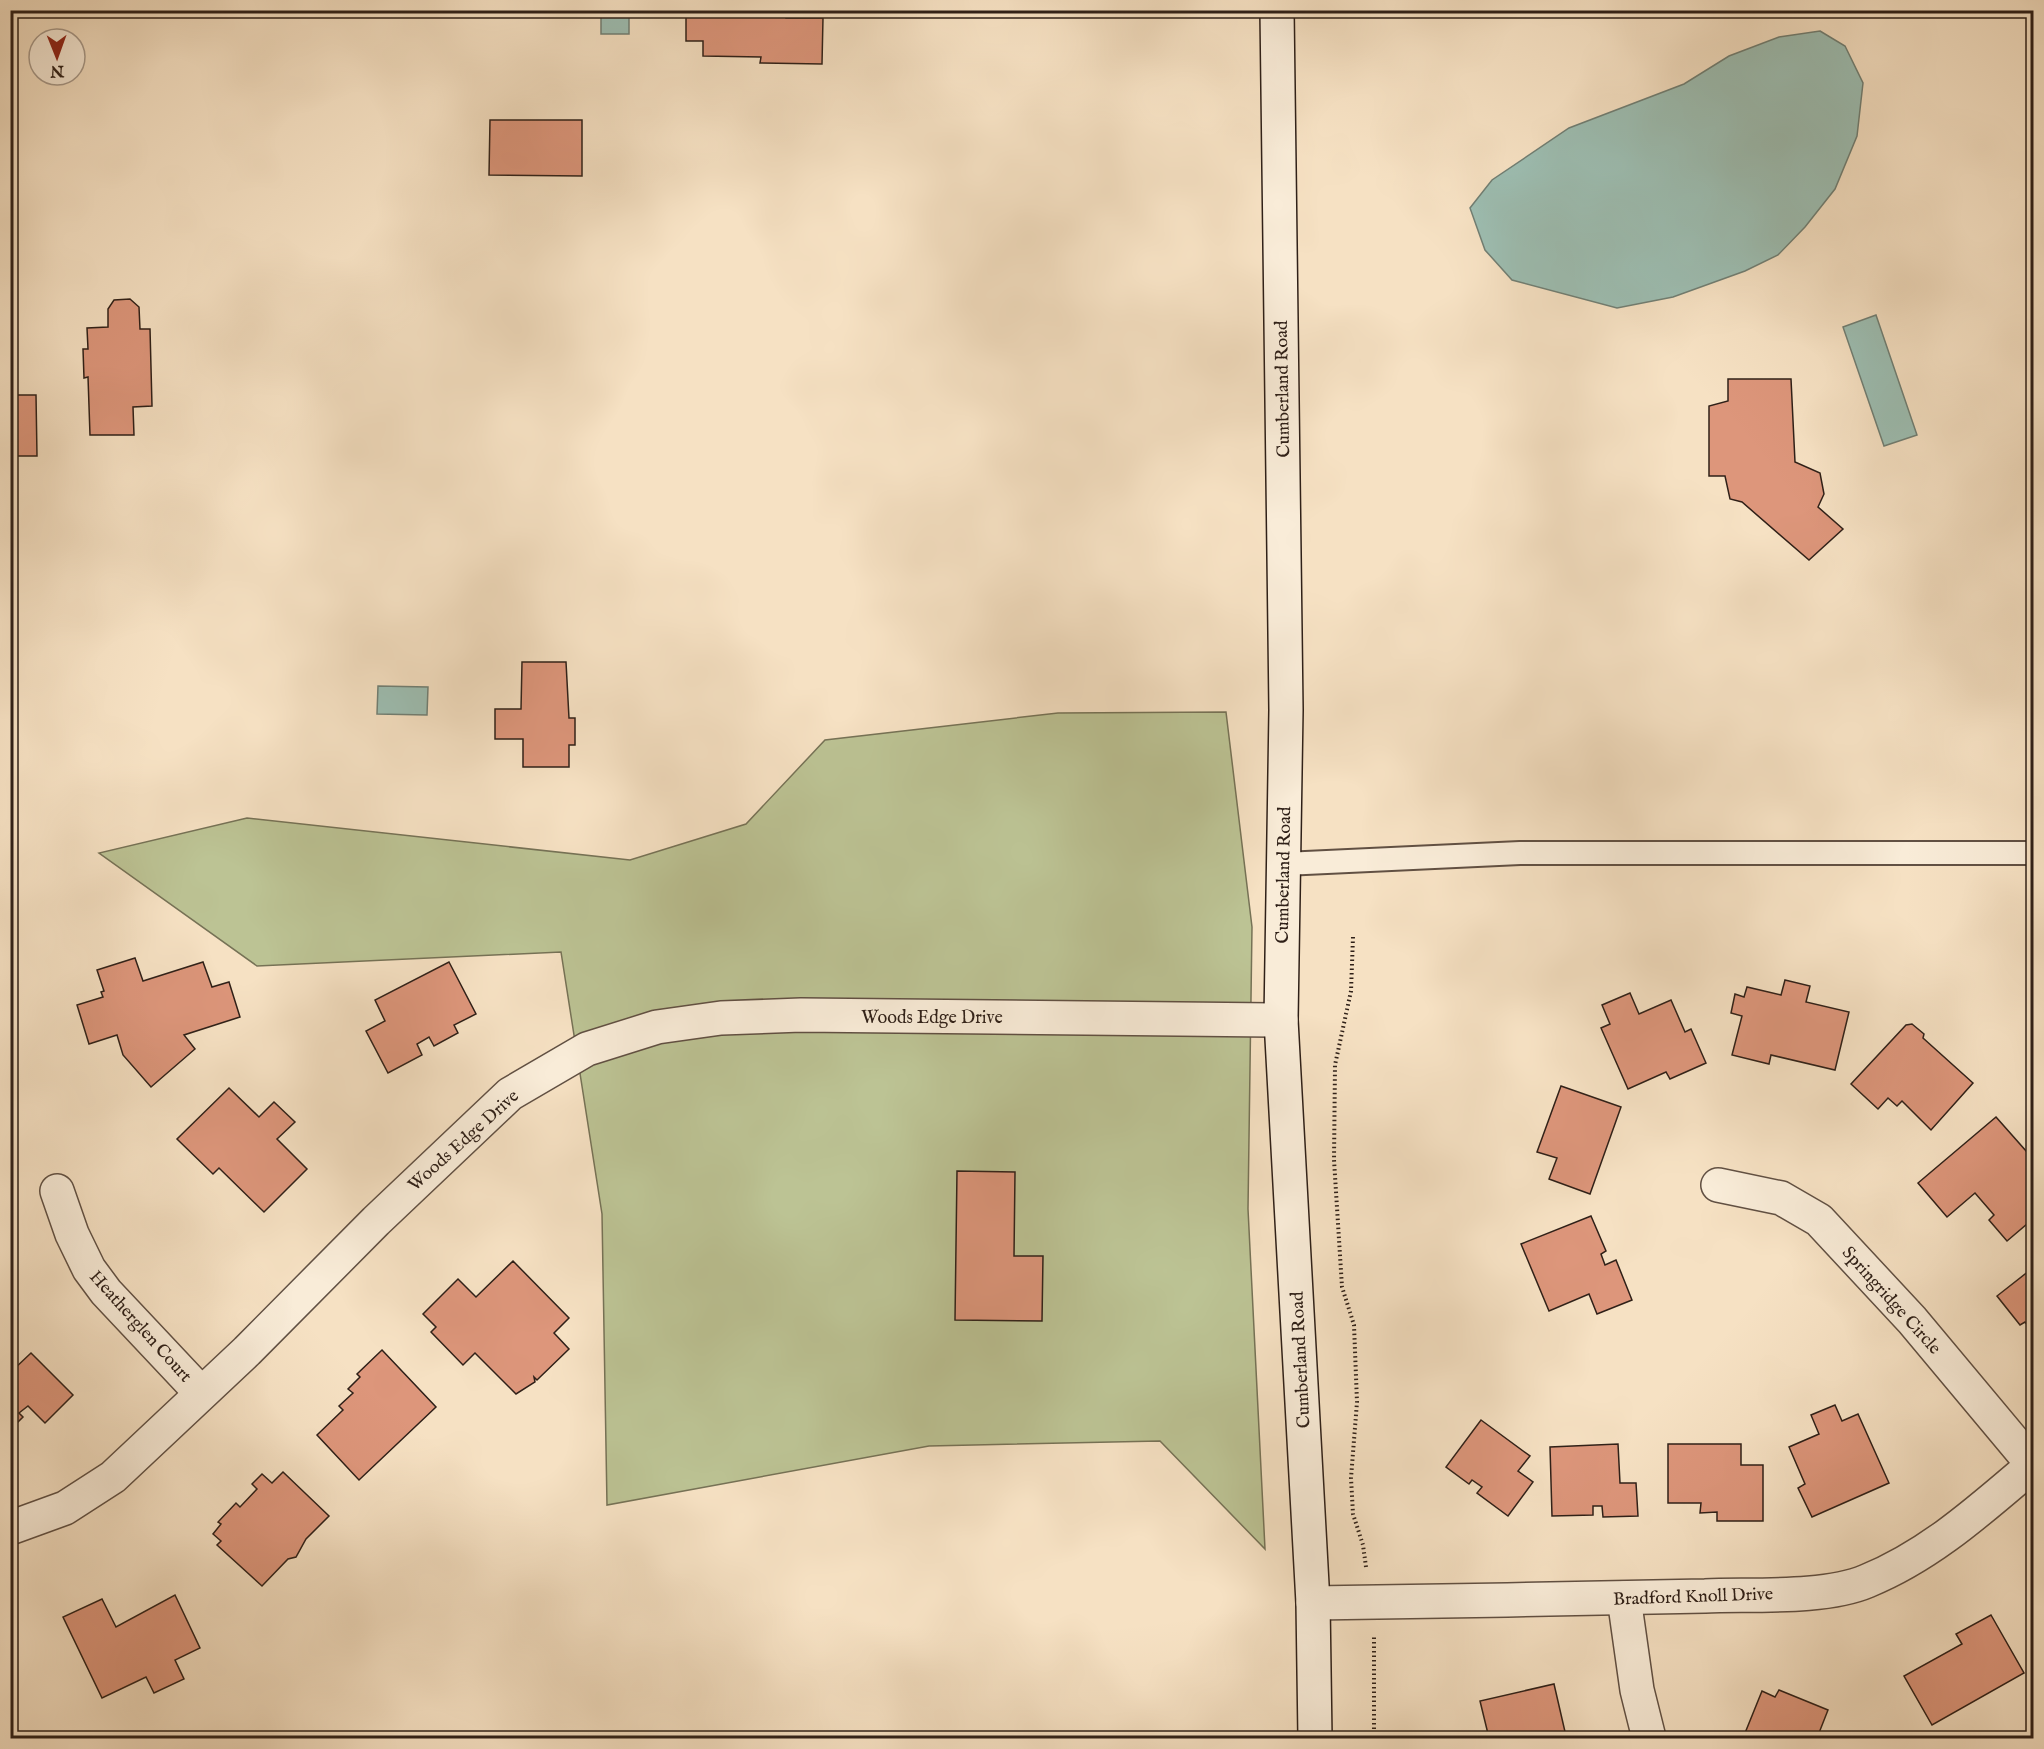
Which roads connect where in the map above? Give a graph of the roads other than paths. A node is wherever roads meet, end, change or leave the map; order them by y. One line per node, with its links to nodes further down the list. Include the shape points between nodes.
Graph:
1 (1277, 10): 3 (street, Cumberland Road, via 1286,698)
2 (2034, 853): 3 (lane, via 1520,853)
3 (1284, 864): 4 (street, Cumberland Road)
4 (1281, 1020): 7 (street, Woods Edge Drive, via 721,1017 657,1027 586,1049 510,1094); 11 (street, Cumberland Road)
5 (1718, 1185): 8 (street, Springridge Circle, via 1781,1198 1819,1220 1911,1320)
6 (57, 1191): 7 (street, Heatherglen Court, via 89,1269)
7 (201, 1393): 9 (street, Woods Edge Drive, via 113,1478 65,1508)
8 (2033, 1465): 10 (street, Bradford Knoll Drive, via 1916,1558 1865,1582 1831,1590 1788,1593)
9 (10, 1528)
10 (1624, 1598): 11 (street, Bradford Knoll Drive); 13 (street, via 1637,1690)
11 (1313, 1603): 12 (street, Cumberland Road)
12 (1315, 1738)
13 (1649, 1738)

